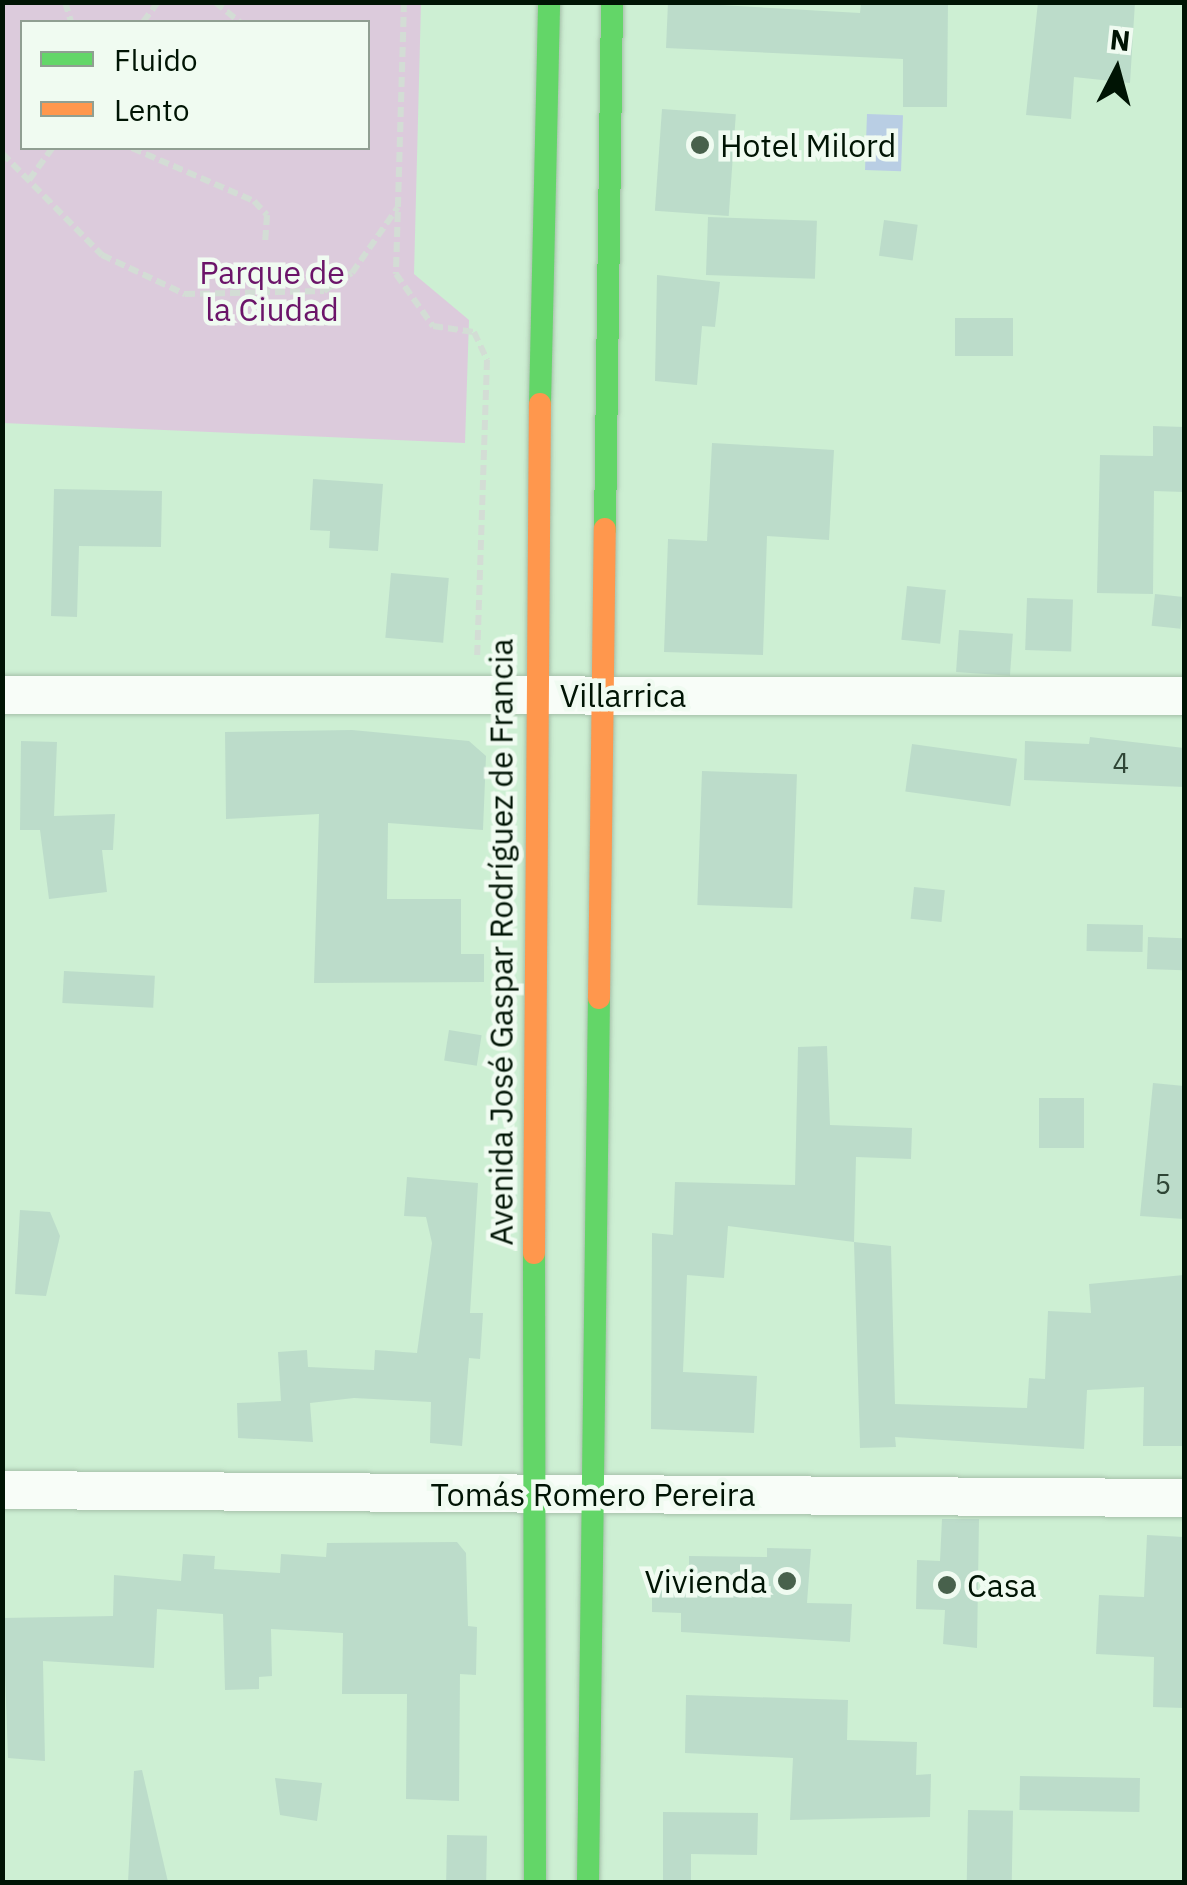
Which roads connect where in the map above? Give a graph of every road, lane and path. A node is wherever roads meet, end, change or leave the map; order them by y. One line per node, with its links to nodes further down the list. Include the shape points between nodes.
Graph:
1 (215, 2): 5 (path)
2 (404, 2): 10 (path)
3 (548, 2): 14 (main road, Avenida José Gaspar Rodríguez de Francia)
4 (612, 2): 15 (main road)
5 (238, 20)
6 (51, 150): 9 (path)
7 (137, 150): 11 (path, via 254,200 267,215)
8 (2, 153): 9 (path)
9 (29, 180): 10 (path, via 120,269 154,286 236,299 324,291 363,260)
10 (398, 206): 12 (path, via 396,274 433,326 474,332 487,360 480,658)
11 (265, 242)
12 (460, 658)
13 (2, 695): 14 (street, Villarrica)
14 (533, 695): 15 (street, Villarrica); 18 (main road, Avenida José Gaspar Rodríguez de Francia)
15 (597, 696): 16 (street, Villarrica); 19 (main road)
16 (1184, 696)
17 (2, 1490): 18 (street, Tomás Romero Pereira)
18 (532, 1494): 19 (street, Tomás Romero Pereira); 21 (main road, Avenida José Gaspar Rodríguez de Francia)
19 (590, 1494): 20 (street, Tomás Romero Pereira); 22 (main road)
20 (1184, 1498)
21 (535, 1882)
22 (588, 1882)

